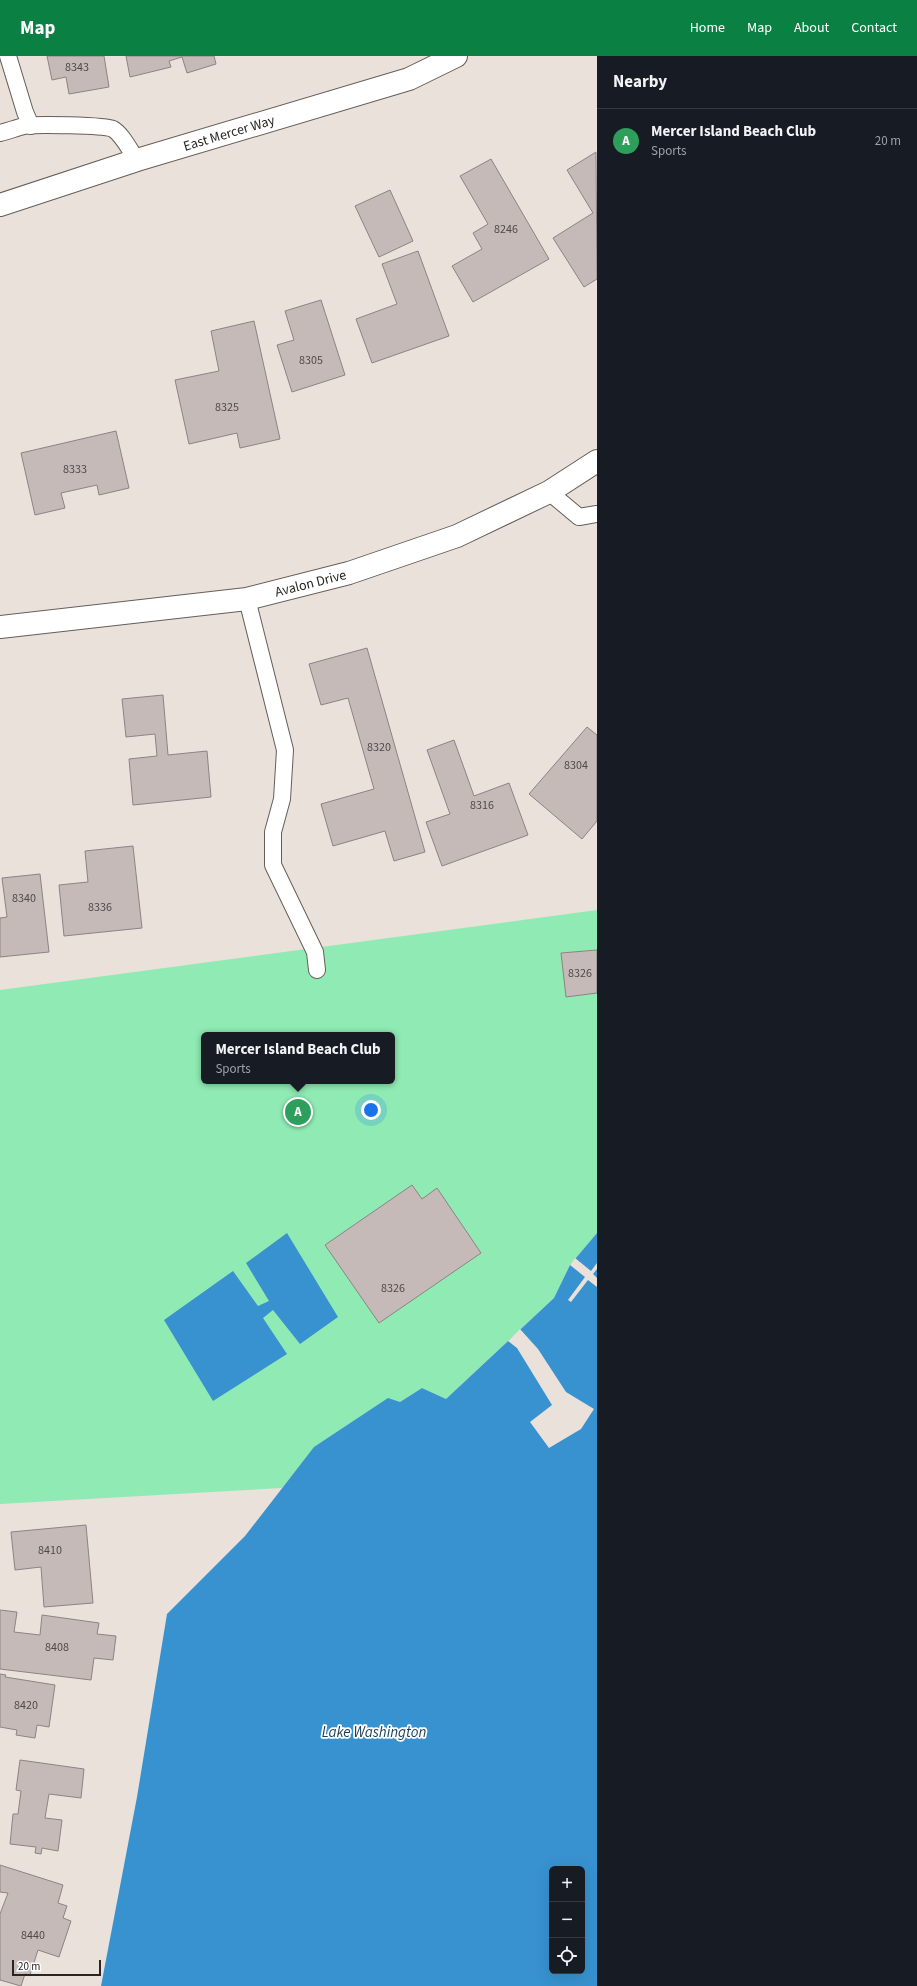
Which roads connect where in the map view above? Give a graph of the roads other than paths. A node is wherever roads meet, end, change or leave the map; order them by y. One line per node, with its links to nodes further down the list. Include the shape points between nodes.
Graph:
1 (8, 56): 3 (lane)
2 (456, 56): 5 (street, East Mercer Way, via 409,79)
3 (31, 126): 4 (lane); 5 (lane, via 112,128)
4 (0, 133)
5 (137, 160): 6 (street, East Mercer Way)
6 (0, 205)
7 (597, 461): 8 (street, Avalon Drive)
8 (549, 492): 9 (lane, via 579,517); 10 (street, Avalon Drive, via 456,536 349,573)
9 (597, 514)
10 (247, 599): 11 (street, Avalon Drive); 12 (lane, via 285,750 282,799 273,832 273,865 315,952)
11 (0, 627)
12 (317, 970)

